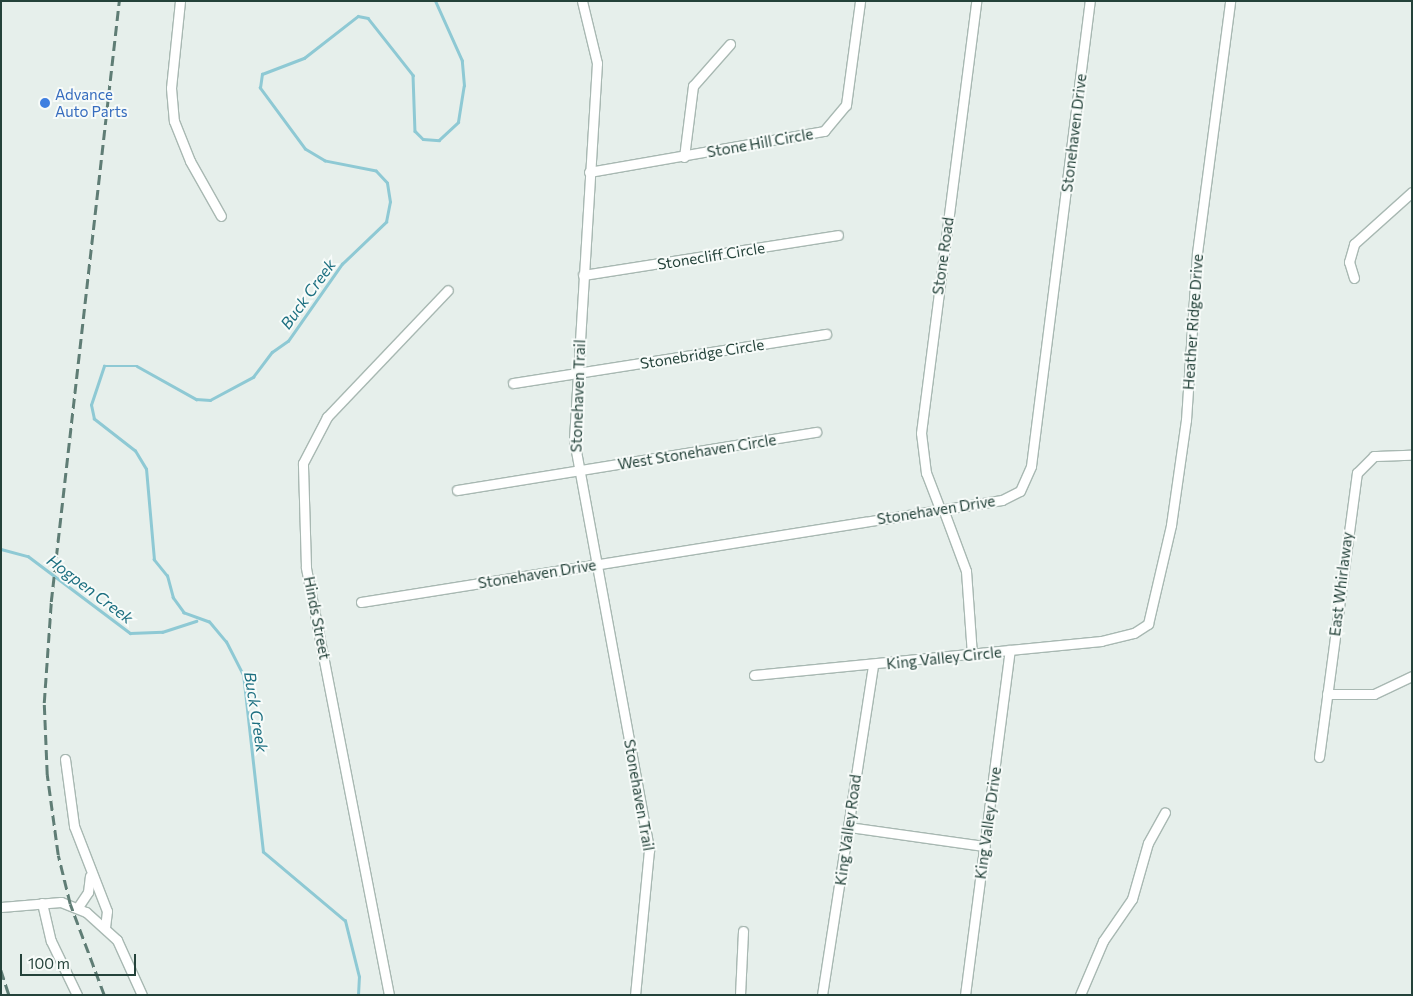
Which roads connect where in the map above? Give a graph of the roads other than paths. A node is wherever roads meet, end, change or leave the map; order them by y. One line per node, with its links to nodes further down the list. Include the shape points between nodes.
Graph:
1 (180, 1): 11 (street, via 171,88 174,121 190,161)
2 (582, 1): 9 (street, Stonehaven Trail, via 597,63)
3 (860, 1): 8 (street, Stone Hill Circle, via 847,100 832,124 806,137)
4 (976, 1): 23 (street, Stone Road, via 921,433 926,472)
5 (1090, 1): 23 (street, Stonehaven Drive, via 1029,473 1013,496)
6 (1230, 1): 26 (street, Heather Ridge Drive, via 1197,253 1189,390 1171,525 1151,618)
7 (730, 44): 8 (street, via 693,86)
8 (684, 157): 9 (street, Stone Hill Circle)
9 (589, 172): 13 (street, Stonehaven Trail)
10 (1412, 192): 14 (street, via 1354,244 1349,262)
11 (220, 216)
12 (838, 234): 13 (street, Stonecliff Circle)
13 (583, 276): 17 (street, Stonehaven Trail)
14 (1354, 278)
15 (448, 290): 46 (street, Hinds Street, via 327,417 303,463 306,567)
16 (826, 334): 17 (street, Stonebridge Circle)
17 (577, 373): 18 (street, Stonebridge Circle); 21 (street, Stonehaven Trail, via 574,440)
18 (513, 383)
19 (816, 432): 21 (street, West Stonehaven Circle)
20 (1412, 455): 32 (street, East Whirlaway, via 1374,456 1357,473)
21 (578, 471): 22 (street, West Stonehaven Circle); 24 (street, Stonehaven Trail)
22 (457, 490)
23 (942, 509): 24 (street, Stonehaven Drive); 28 (street, Stone Road, via 966,571)
24 (595, 565): 25 (street, Stonehaven Drive); 47 (street, Stonehaven Trail, via 649,850)
25 (361, 602)
26 (1134, 633): 27 (street, King Valley Circle, via 1101,641)
27 (1010, 650): 28 (street, King Valley Circle); 37 (street, King Valley Drive)
28 (972, 654): 29 (street, King Valley Circle)
29 (873, 665): 30 (street, King Valley Circle); 36 (street, King Valley Road)
30 (754, 675)
31 (1412, 676): 32 (street, via 1374,694)
32 (1327, 694): 33 (street, East Whirlaway)
33 (1319, 757)
34 (65, 758): 38 (street, via 71,811)
35 (1165, 812): 51 (street, via 1148,843 1132,899 1103,941)
36 (848, 827): 37 (street); 49 (street, King Valley Road)
37 (985, 846): 50 (street, King Valley Drive)
38 (89, 872): 41 (street, via 88,892); 42 (street, via 107,911)
39 (42, 903): 40 (street); 41 (street); 44 (street, via 51,941)
40 (1, 906)
41 (78, 907): 42 (street)
42 (105, 926): 45 (street, via 121,947)
43 (743, 931): 48 (street)
44 (77, 995)
45 (142, 995)
46 (388, 995)
47 (634, 995)
48 (740, 995)
49 (822, 995)
50 (965, 995)
51 (1080, 995)

